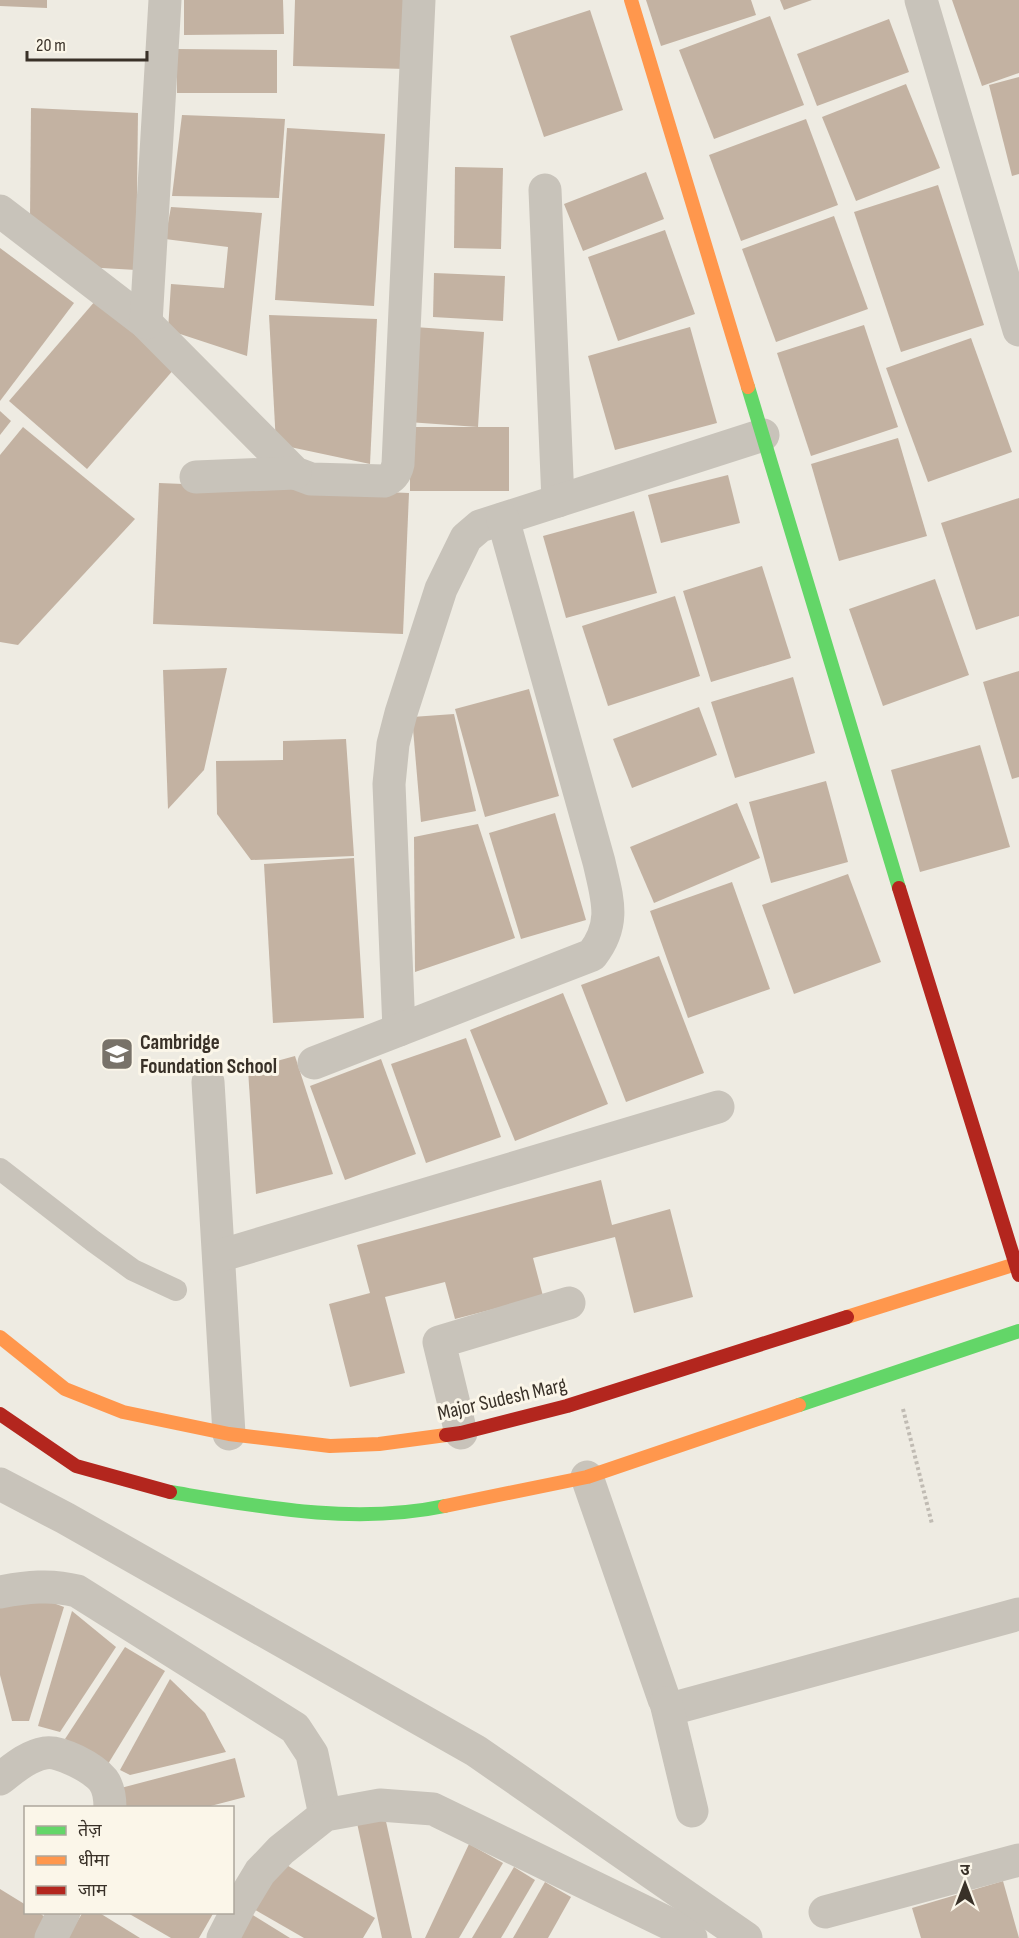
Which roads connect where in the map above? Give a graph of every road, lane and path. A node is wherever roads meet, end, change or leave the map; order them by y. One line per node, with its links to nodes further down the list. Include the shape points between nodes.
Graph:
1 (165, 0): 7 (street)
2 (419, 0): 10 (street, via 396,470 384,482 311,479)
3 (631, 0): 9 (street)
4 (921, 0): 8 (street)
5 (545, 190): 12 (street)
6 (0, 211): 7 (street)
7 (146, 323): 10 (street)
8 (1019, 330)
9 (763, 435): 12 (street); 20 (street)
10 (295, 474): 11 (street)
11 (196, 477)
12 (558, 501): 13 (street)
13 (503, 519): 14 (street, via 480,526 466,538 454,561 437,600 393,744 389,784); 14 (street, via 600,862 609,907 608,925 592,955)
14 (399, 1030): 15 (street)
15 (314, 1063)
16 (208, 1082): 19 (street)
17 (718, 1107): 19 (street)
18 (0, 1169): 21 (lane, via 133,1270)
19 (219, 1256): 28 (street)
20 (1018, 1267): 27 (street, Major Sudesh Marg, via 567,1406)
21 (176, 1290)
22 (569, 1303): 27 (street, via 439,1342)
23 (1019, 1331): 25 (street)
24 (0, 1337): 28 (street, Major Sudesh Marg, via 65,1389 123,1412)
25 (894, 1373): 29 (street); 31 (path)
26 (0, 1414): 29 (street, via 76,1466 158,1491 268,1508 354,1515 435,1508)
27 (461, 1433): 28 (street, Major Sudesh Marg, via 330,1446)
28 (229, 1434)
29 (587, 1477): 34 (street)
30 (0, 1484): 45 (street, via 476,1751)
31 (932, 1524)
32 (0, 1592): 38 (street, via 41,1586 77,1591 295,1728 312,1754)
33 (1019, 1614): 34 (street, via 678,1707)
34 (666, 1703): 37 (street)
35 (0, 1779): 36 (street, via 32,1757 46,1752 63,1754 104,1781)
36 (110, 1806)
37 (692, 1810)
38 (325, 1815): 43 (street, via 260,1872); 44 (street, via 380,1805 433,1809 670,1924)
39 (1019, 1860): 40 (street)
40 (825, 1912)
41 (63, 1914): 42 (street)
42 (51, 1938)
43 (223, 1938)
44 (691, 1938)
45 (746, 1938)

